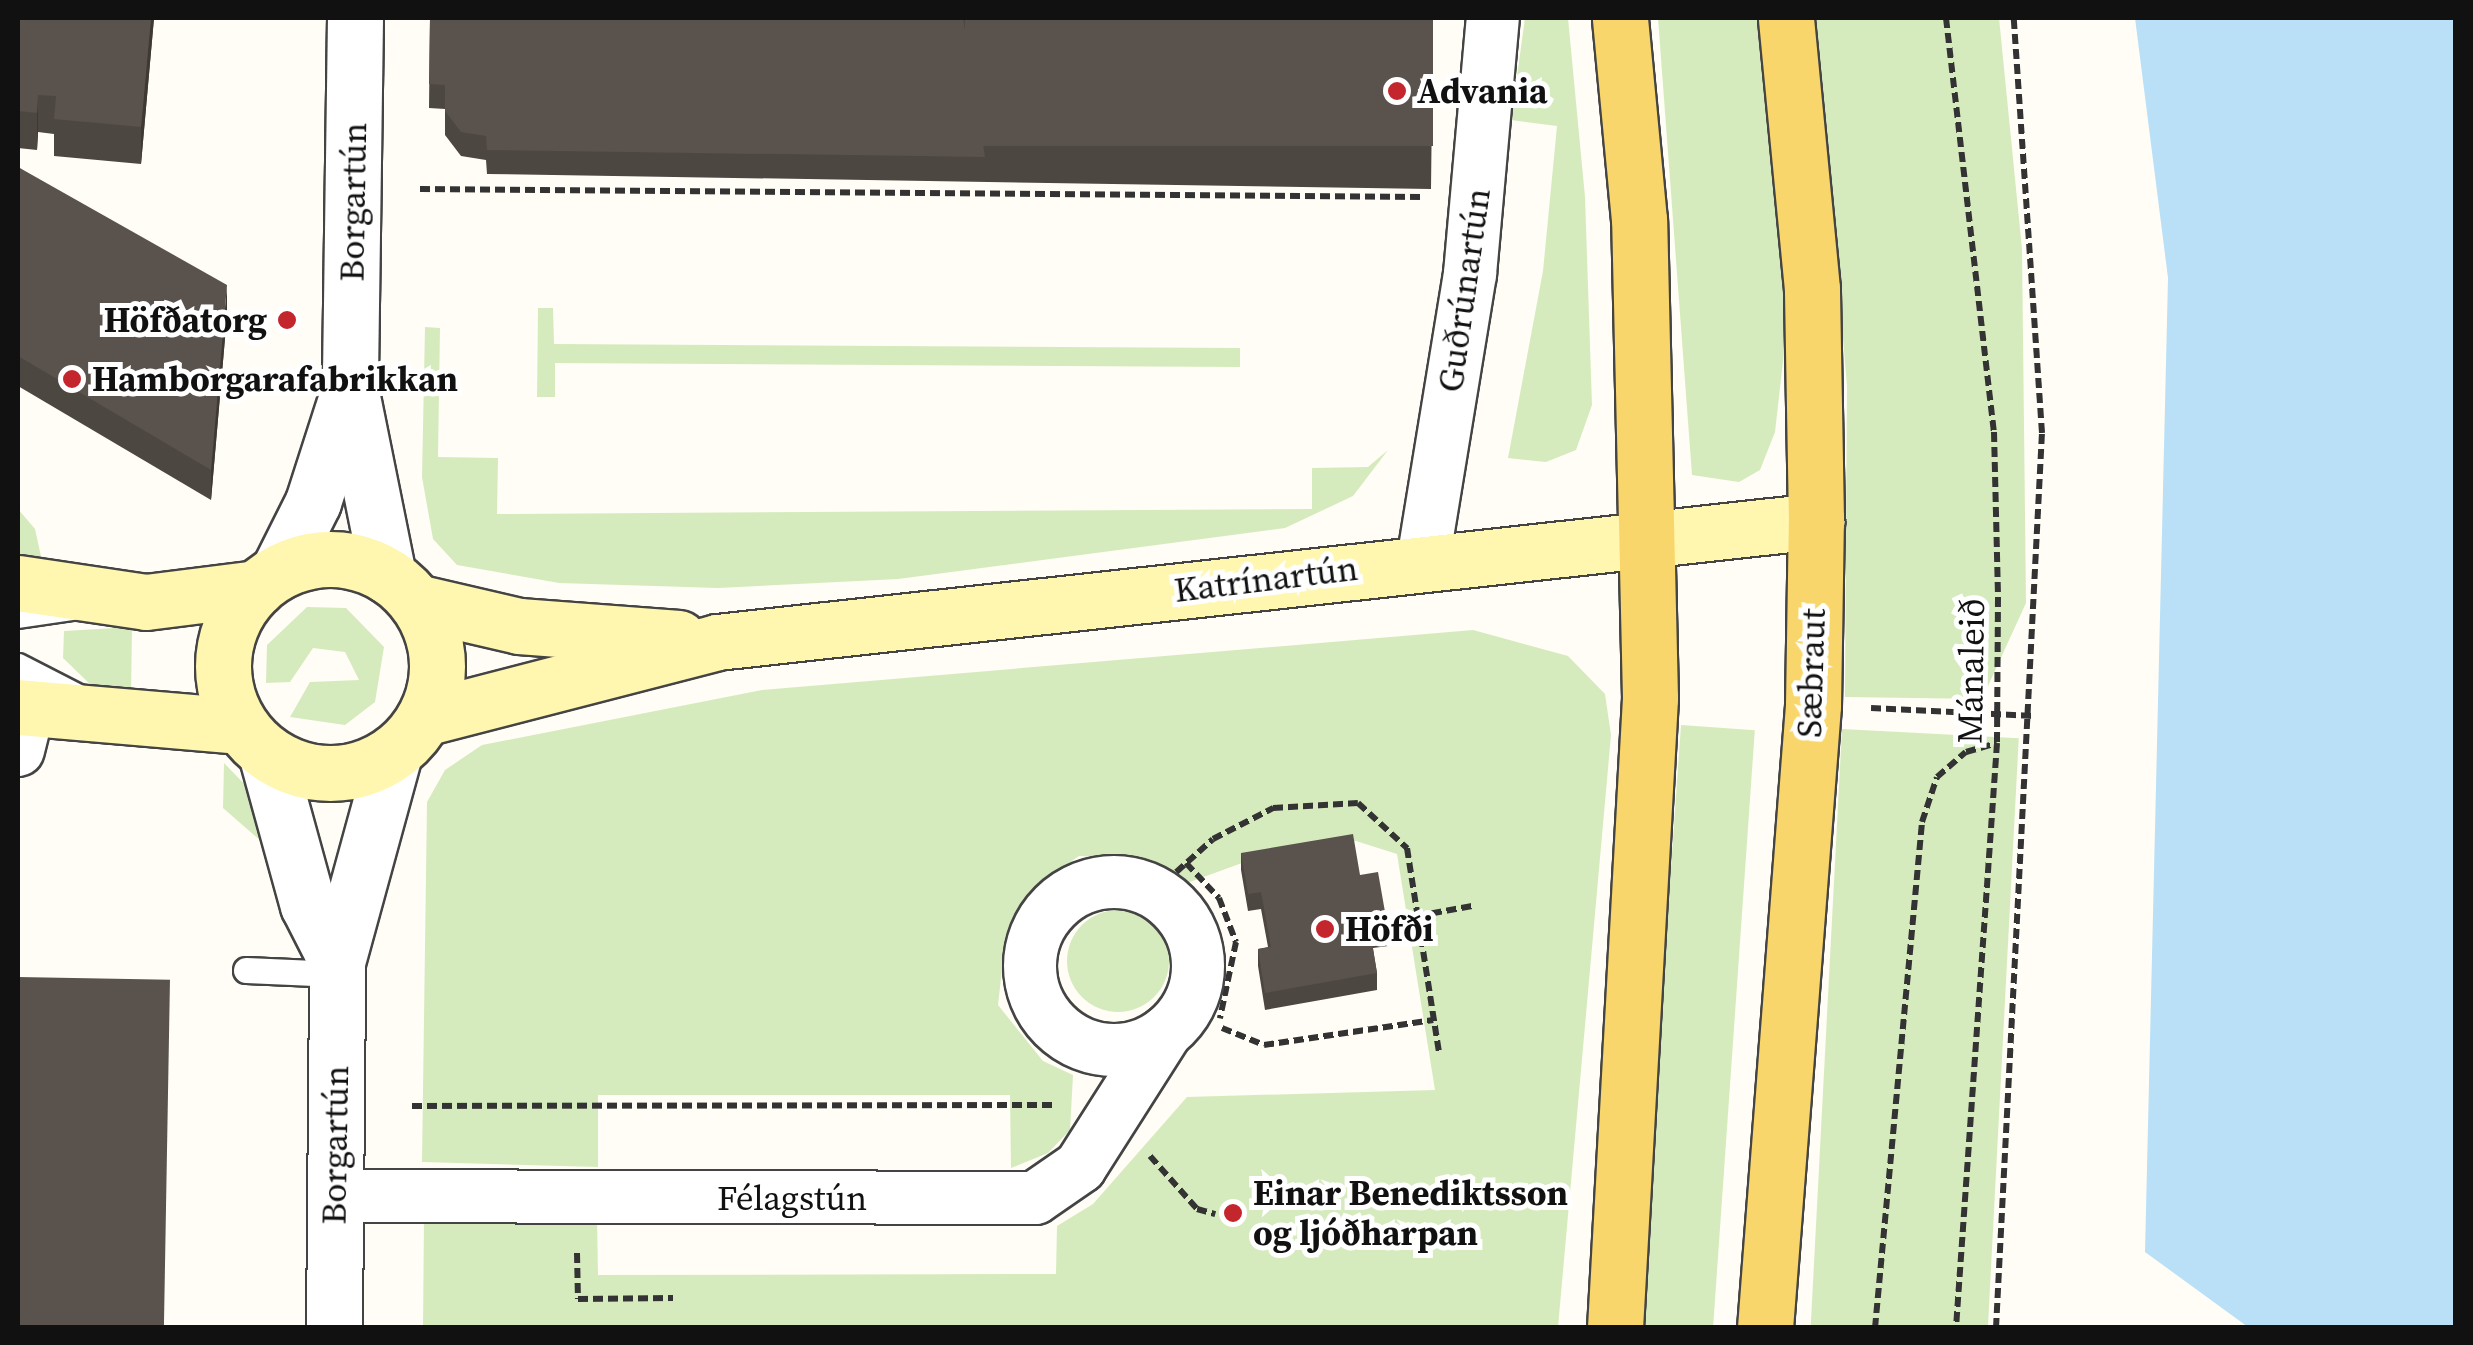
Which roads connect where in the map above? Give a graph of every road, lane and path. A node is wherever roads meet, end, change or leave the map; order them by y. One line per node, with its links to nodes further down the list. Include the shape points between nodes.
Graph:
1 (355, 18): 9 (street, Borgartún)
2 (1493, 18): 12 (street, Guðrúnartún, via 1470,274)
3 (1620, 18): 11 (main road, via 1639,220)
4 (1786, 18): 10 (main road, Sæbraut, via 1812,289)
5 (1946, 18): 21 (path, Mánaleið, via 1994,432)
6 (2014, 18): 22 (path, Mánaleið, via 2042,433)
7 (420, 188): 8 (path)
8 (1438, 198)
9 (350, 387): 13 (street, Borgartún, via 314,502); 15 (street, Borgartún)
10 (1816, 521): 11 (main road, Katrínartún); 42 (main road, Sæbraut, via 1813,706)
11 (1647, 536): 12 (main road, Katrínartún); 41 (main road, via 1650,698)
12 (1423, 561): 18 (main road, Katrínartún)
13 (267, 580): 15 (main road, via 333,559); 16 (main road); 24 (main road, Borgartún, via 238,611 222,669)
14 (18, 582): 16 (main road)
15 (402, 589): 18 (main road, Katrínartún, via 519,626); 23 (main road, Borgartún, via 437,659)
16 (98, 600): 17 (lane)
17 (18, 615)
18 (717, 642): 23 (main road, Katrínartún)
19 (20, 708): 24 (main road, via 102,712)
20 (1869, 708): 21 (path)
21 (1998, 714): 22 (path); 25 (path, Mánaleið)
22 (2034, 716): 45 (path, Mánaleið)
23 (409, 736): 24 (main road, via 330,774); 29 (street, Borgartún)
24 (253, 739): 29 (street, Borgartún, via 308,905)
25 (1997, 743): 43 (path, via 1966,752 1938,777 1922,822); 44 (path, Mánaleið)
26 (1154, 892): 28 (path, via 1250,819 1324,799 1358,803 1407,848); 32 (street, Félagstún, via 1194,938 1195,990); 32 (street, via 1115,881 1064,897 1032,940 1029,967 1046,1017 1066,1036 1117,1051)
27 (1472, 906): 28 (path)
28 (1417, 916): 31 (path)
29 (337, 968): 30 (lane); 36 (street, Borgartún)
30 (246, 970)
31 (1433, 1020): 32 (path, via 1264,1045); 33 (path)
32 (1175, 1023): 35 (street, Félagstún)
33 (1439, 1053)
34 (412, 1106): 35 (path)
35 (1117, 1110): 37 (street, Félagstún, via 1080,1167 1035,1198); 38 (path, via 1197,1208)
36 (335, 1196): 37 (street, Félagstún); 40 (street, Borgartún)
37 (576, 1197): 39 (path, via 578,1299)
38 (1215, 1214)
39 (673, 1298)
40 (334, 1328)
41 (1615, 1328)
42 (1765, 1328)
43 (1876, 1328)
44 (1956, 1328)
45 (1996, 1328)

